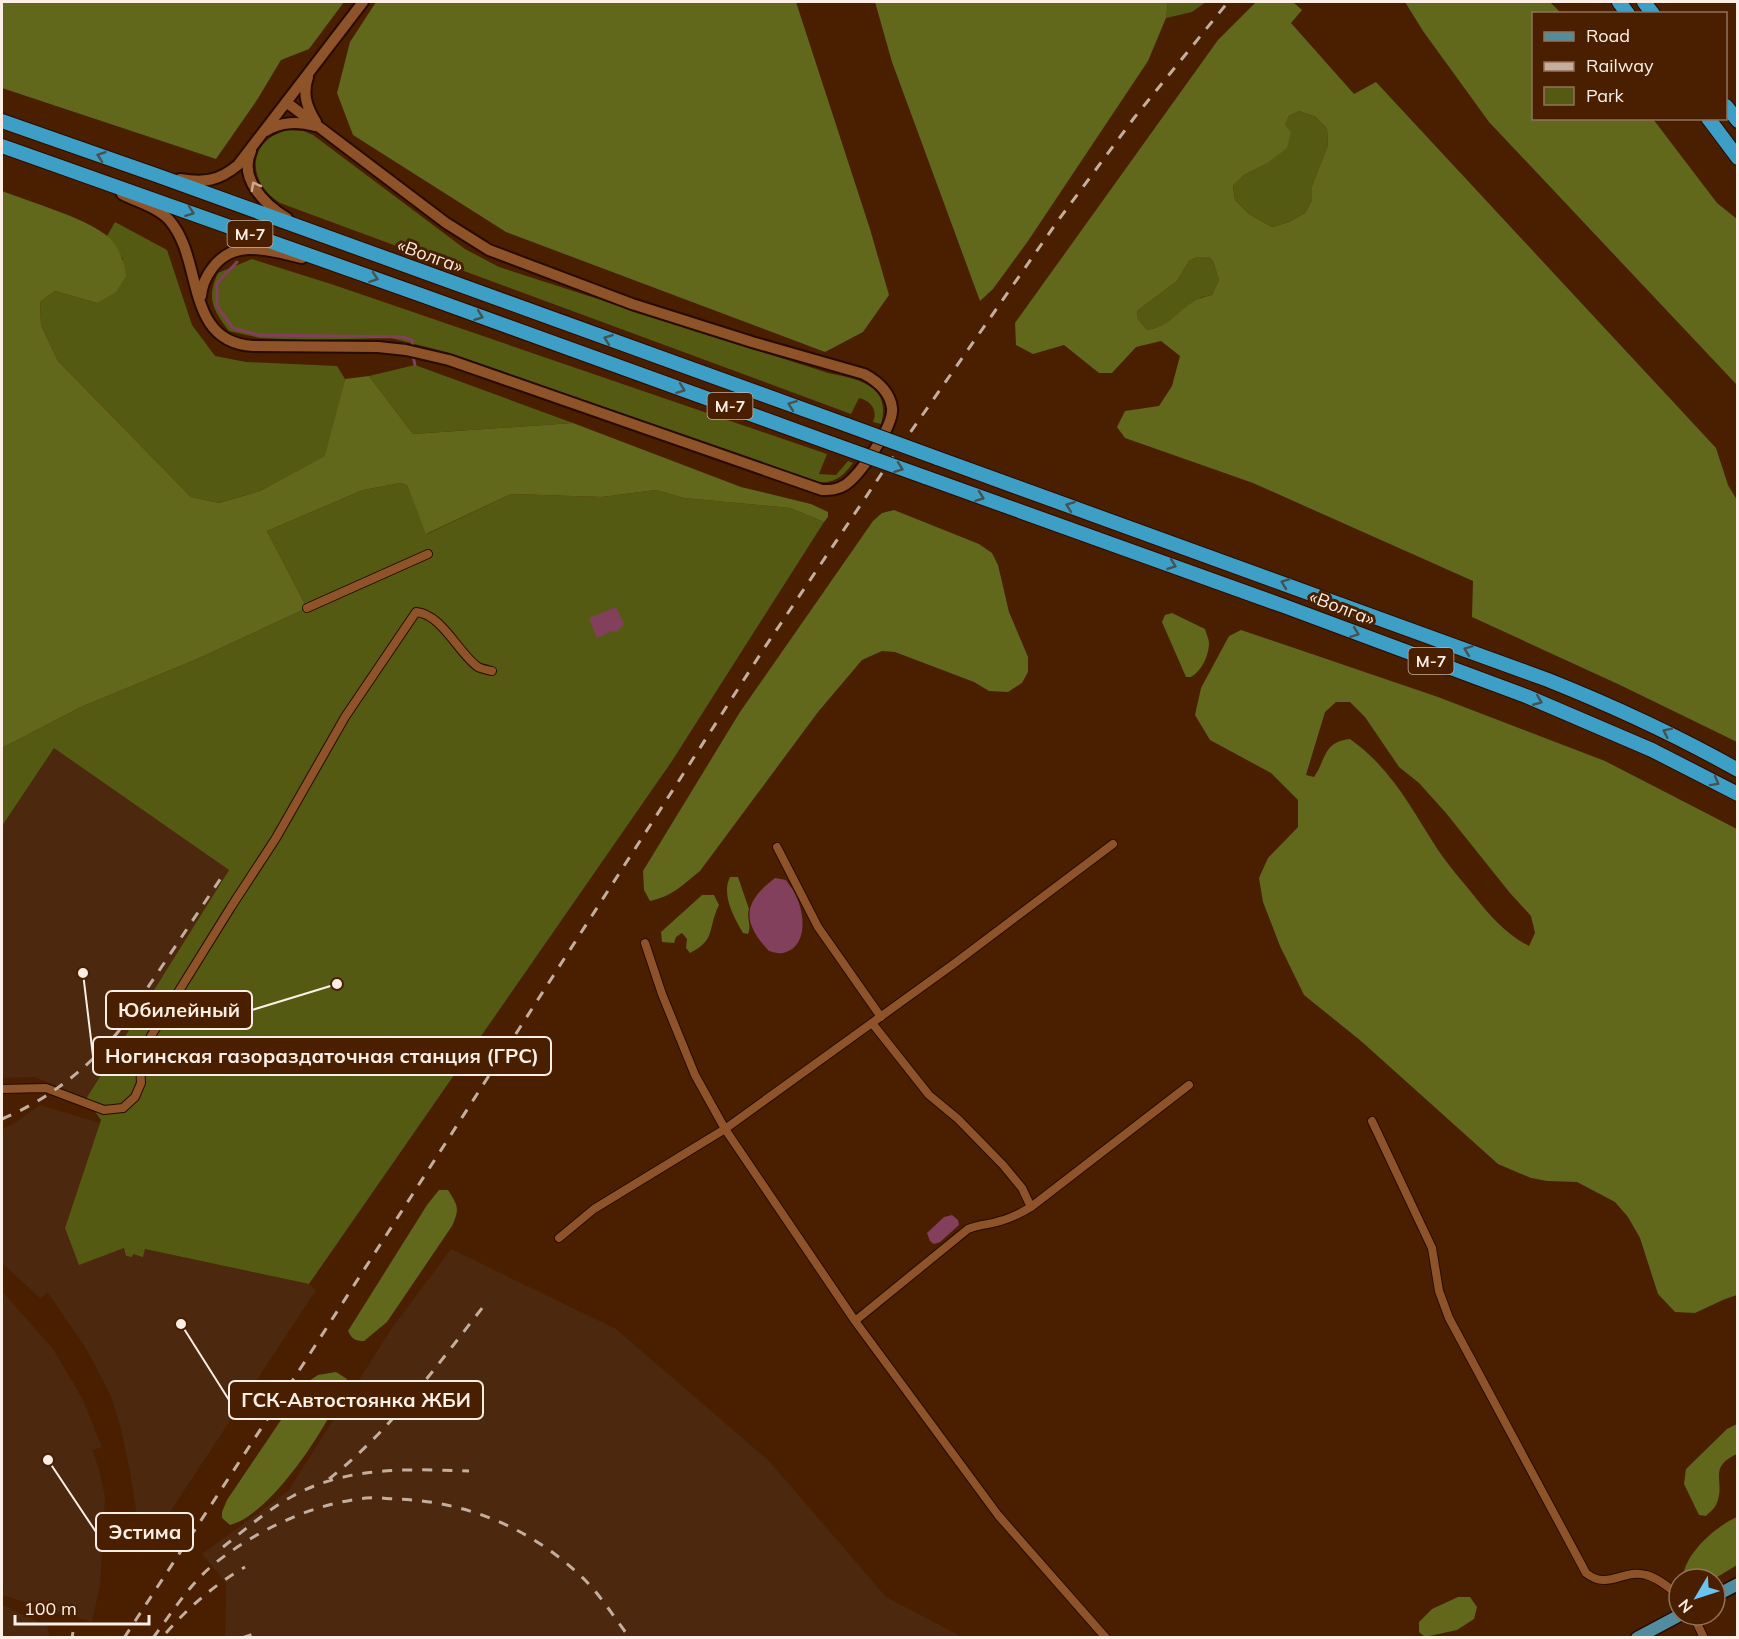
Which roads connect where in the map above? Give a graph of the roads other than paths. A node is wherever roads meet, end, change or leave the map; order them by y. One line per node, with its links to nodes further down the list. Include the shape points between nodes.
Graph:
1 (363, 2): 2 (main road)
2 (311, 70): 3 (main road); 8 (main road, via 305,84 306,99)
3 (286, 102): 8 (main road); 9 (main road)
4 (1727, 108): 6 (highway)
5 (1709, 120): 12 (highway)
6 (1737, 121)
7 (2, 122): 14 (highway, «Волга» / М-7, one-way to 7)
8 (321, 129): 9 (main road, via 298,123 275,126); 17 (main road, via 446,223 489,250 632,304 864,374 879,383 890,398 892,413 887,429 848,483 822,490 449,360 378,347 234,344 214,330)
9 (263, 133): 11 (main road)
10 (2, 146): 13 (highway, М-7)
11 (252, 148): 14 (main road, via 232,170 216,180 196,182); 15 (main road, one-way to 11, via 279,213 255,189 248,168)
12 (1737, 158)
13 (76, 172): 16 (highway, М-7, one-way to 16); 17 (main road, via 166,216 182,241)
14 (156, 175): 15 (highway, «Волга» / М-7)
15 (316, 234): 21 (highway, «Волга» / М-7, one-way to 15, bridge, via 1643,720 1548,680)
16 (351, 270): 17 (main road, via 244,248 213,266 203,284); 22 (highway, «Волга» / М-7, one-way to 22, bridge, via 1526,696 1652,750)
17 (202, 308)
18 (428, 554): 19 (street)
19 (307, 608)
20 (492, 671): 29 (street, via 478,667 438,623 424,612 416,612 345,717 276,838 151,1036 140,1063 141,1083 135,1097 123,1108 104,1110 46,1088)
21 (1737, 770)
22 (1737, 794)
23 (1113, 843): 26 (street)
24 (777, 847): 26 (street, via 818,927)
25 (645, 943): 31 (street, via 695,1075)
26 (881, 1017): 27 (street)
27 (872, 1023): 31 (street); 32 (street, via 929,1095 1003,1165 1022,1188)
28 (1189, 1084): 32 (street)
29 (2, 1089)
30 (1372, 1121): 35 (street, via 1432,1248 1439,1291 1449,1318 1586,1573 1603,1581 1647,1575)
31 (725, 1129): 33 (street, via 594,1209); 34 (street)
32 (1031, 1207): 34 (street, via 998,1222 968,1229)
33 (559, 1238)
34 (855, 1321): 37 (street, via 998,1515)
35 (1667, 1587)
36 (1667, 1622): 38 (main road)
37 (1106, 1638)
38 (1637, 1638)

